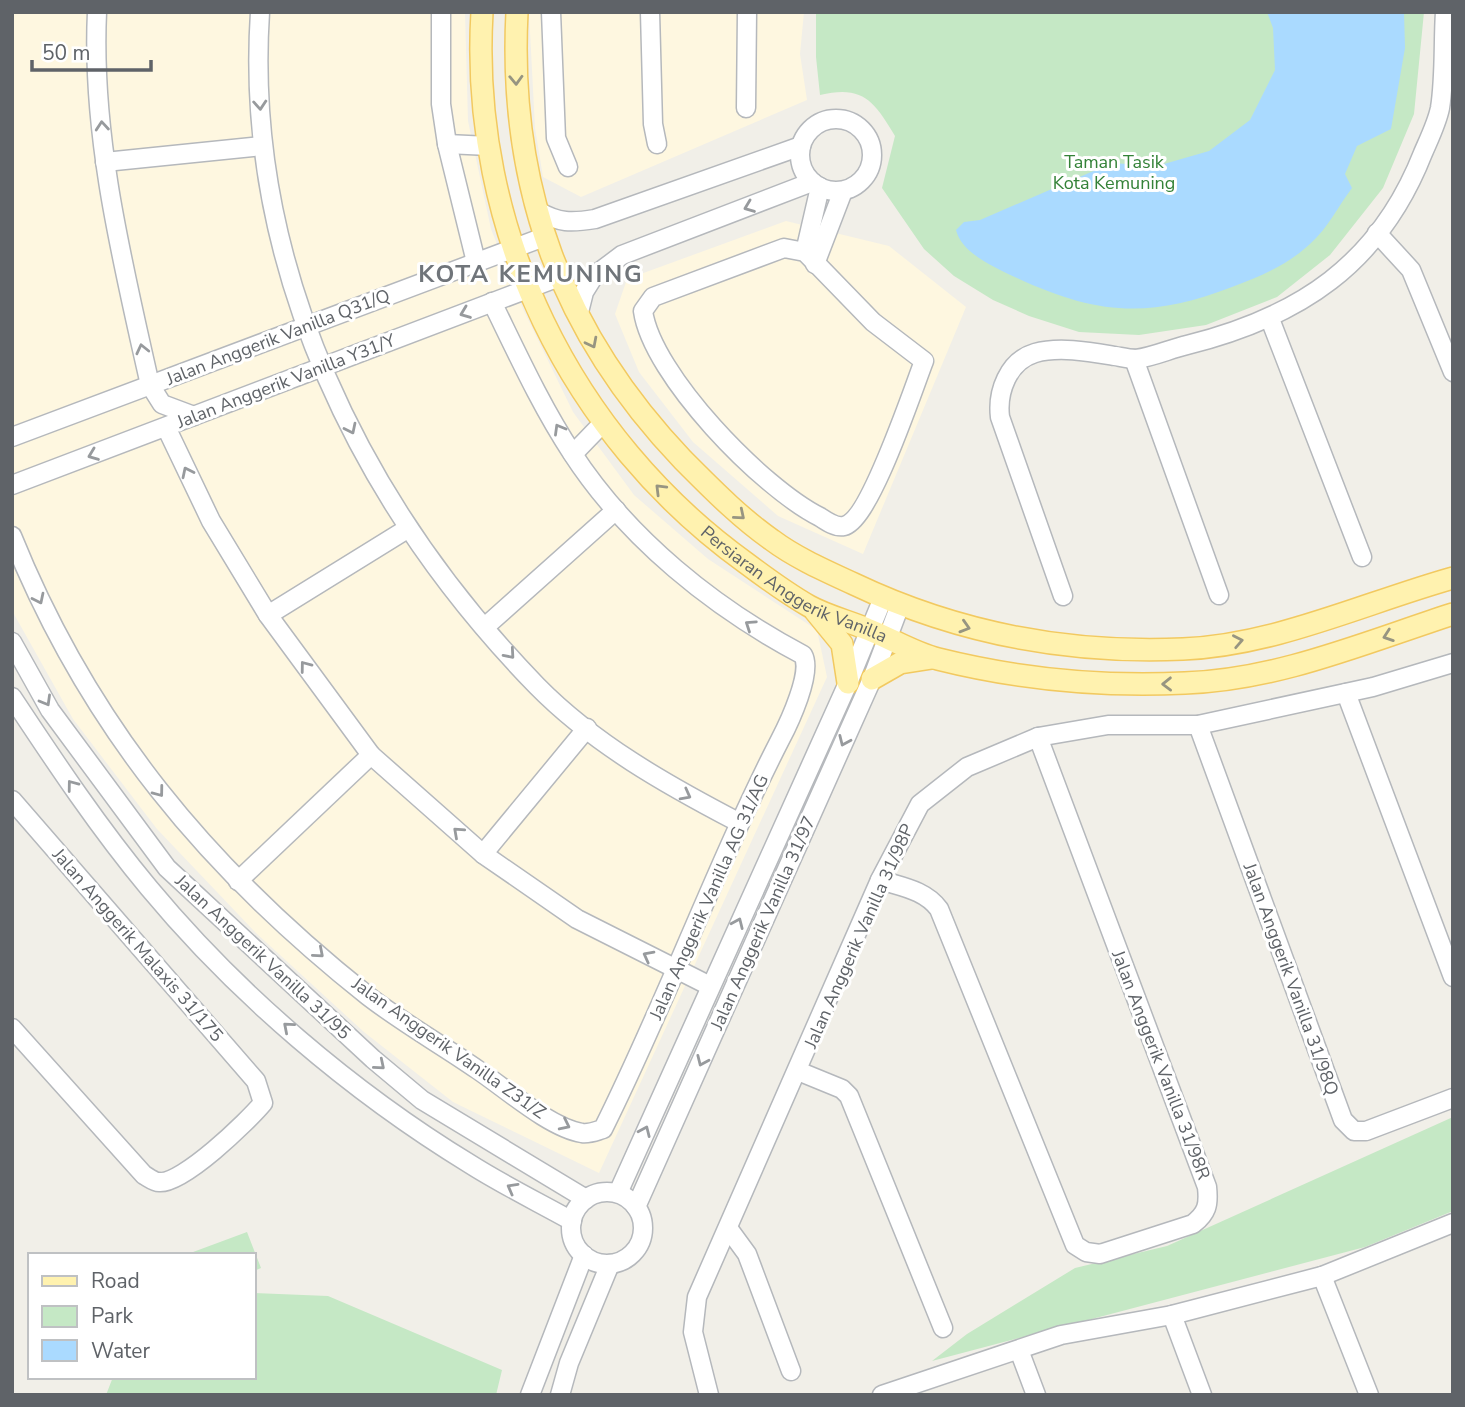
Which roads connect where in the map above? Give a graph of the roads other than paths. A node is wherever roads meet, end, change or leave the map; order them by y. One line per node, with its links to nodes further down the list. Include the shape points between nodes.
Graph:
1 (97, 12): 17 (street, one-way to 1, via 95,45)
2 (260, 12): 14 (street, one-way to 14)
3 (441, 12): 12 (street, via 441,104)
4 (482, 12): 15 (main road, Persiaran Anggerik Vanilla)
5 (517, 12): 21 (main road, Persiaran Anggerik Vanilla, one-way to 21, via 517,107)
6 (551, 12): 18 (street, via 556,138)
7 (650, 12): 13 (street)
8 (747, 12): 10 (street)
9 (1445, 12): 11 (street)
10 (746, 108)
11 (1446, 111): 22 (street)
12 (447, 144): 15 (street); 26 (street)
13 (657, 144)
14 (262, 146): 17 (street); 32 (street, via 279,235)
15 (489, 146): 24 (main road, Persiaran Anggerik Vanilla)
16 (801, 146): 19 (street, via 801,166); 20 (street, via 809,130 825,120 843,119 864,131 872,148 869,171 857,185); 21 (street, via 595,219 555,221)
17 (105, 162): 36 (street, one-way to 17)
18 (568, 167)
19 (816, 185): 20 (street); 25 (street); 30 (street, one-way to 30, via 622,255 594,276)
20 (843, 191): 25 (street)
21 (538, 211): 23 (main road, Persiaran Anggerik Vanilla)
22 (1377, 233): 31 (street, via 1339,275); 35 (street, via 1411,270)
23 (544, 237): 24 (street, Jalan Anggerik Vanilla Q31/Q); 27 (main road, Persiaran Anggerik Vanilla)
24 (514, 249): 26 (street, Jalan Anggerik Vanilla Q31/Q); 28 (main road, Persiaran Anggerik Vanilla)
25 (810, 258): 25 (street, via 873,322 924,360 892,446 858,517 845,526 809,512 773,487 734,449 676,382 646,331 643,311 653,297 784,248)
26 (476, 262): 32 (street, Jalan Anggerik Vanilla Q31/Q)
27 (559, 276): 28 (street, Jalan Anggerik Vanilla Y31/Y); 30 (main road, Persiaran Anggerik Vanilla)
28 (529, 288): 29 (street, Jalan Anggerik Vanilla Y31/Y); 38 (main road, Persiaran Anggerik Vanilla, via 563,363)
29 (492, 302): 34 (street, Jalan Anggerik Vanilla Y31/Y, one-way to 34); 41 (street, one-way to 29)
30 (578, 316): 52 (main road, Persiaran Anggerik Vanilla, one-way to 52, via 600,358 634,405 735,510 773,542)
31 (1270, 319): 33 (street, via 1233,334); 46 (street)
32 (306, 327): 34 (street); 36 (street, Jalan Anggerik Vanilla Q31/Q)
33 (1134, 359): 50 (street); 51 (street, via 1076,352 1033,354 1015,366 998,401)
34 (321, 368): 37 (street, Jalan Anggerik Vanilla Y31/Y); 44 (street, one-way to 44)
35 (1453, 372)
36 (150, 385): 37 (street, via 162,404); 40 (street, Jalan Anggerik Vanilla Q31/Q)
37 (194, 416): 39 (street, Jalan Anggerik Vanilla Y31/Y)
38 (602, 424): 41 (street); 53 (main road, Persiaran Anggerik Vanilla, one-way to 38, via 688,517)
39 (166, 427): 42 (street, Jalan Anggerik Vanilla Y31/Y, one-way to 42); 55 (street, one-way to 39, via 211,521)
40 (12, 437)
41 (573, 454): 43 (street)
42 (12, 485)
43 (616, 510): 56 (street); 70 (street, Jalan Anggerik Vanilla AG 31/AG, one-way to 43, via 783,733 807,661 751,627 669,564)
44 (407, 529): 55 (street); 56 (street, via 444,582)
45 (12, 536): 73 (street, Jalan Anggerik Vanilla Z31/Z, one-way to 73, via 33,588 87,691 177,815)
46 (1362, 557)
47 (1453, 569): 49 (street)
48 (1453, 578): 49 (main road, Persiaran Anggerik Vanilla)
49 (1414, 589): 52 (main road, Persiaran Anggerik Vanilla, one-way to 49, via 964,627 1042,643 1188,649 1270,635)
50 (1219, 595)
51 (1063, 596)
52 (891, 602): 57 (street)
53 (810, 606): 57 (main road, Persiaran Anggerik Vanilla); 62 (main road, via 842,644)
54 (1453, 614): 59 (main road, Persiaran Anggerik Vanilla, one-way to 59, via 1276,670 1188,683 1106,684 1036,677)
55 (268, 615): 68 (street, one-way to 55)
56 (486, 626): 66 (street, one-way to 66, via 538,687)
57 (879, 634): 59 (main road, Persiaran Anggerik Vanilla); 61 (street, Jalan Anggerik Vanilla 31/97); 62 (street, Jalan Anggerik Vanilla 31/97)
58 (12, 642): 82 (street, Jalan Anggerik Vanilla 31/95, one-way to 82, via 50,710 167,869 422,1100)
59 (934, 658): 61 (main road, via 900,663)
60 (1453, 663): 63 (street, Jalan Anggerik Vanilla 31/98P)
61 (872, 678): 83 (street, Jalan Anggerik Vanilla 31/97, one-way to 83)
62 (848, 683): 76 (street, Jalan Anggerik Vanilla 31/97, one-way to 62)
63 (1346, 693): 65 (street, Jalan Anggerik Vanilla 31/98P); 75 (street)
64 (12, 697): 84 (street, Jalan Anggerik Vanilla 31/95, one-way to 64, via 470,1165 357,1087 253,997 149,888)
65 (1198, 725): 67 (street, Jalan Anggerik Vanilla 31/98P, via 1108,725); 79 (street, Jalan Anggerik Vanilla 31/98Q, via 1343,1120 1354,1131 1366,1131)
66 (587, 728): 70 (street, one-way to 70, via 660,781); 71 (street)
67 (1038, 737): 72 (street, Jalan Anggerik Vanilla 31/98P, via 967,767 920,804); 72 (street, Jalan Anggerik Vanilla 31/98R, via 1207,1187 1209,1204 1204,1215 1194,1224 1100,1254 1075,1245 939,909 921,892)
68 (371, 755): 71 (street, one-way to 68); 73 (street)
69 (12, 800): 77 (street, Jalan Anggerik Malaxis 31/175, via 256,1081 263,1103 190,1169 159,1182 144,1175)
70 (738, 822): 74 (street, Jalan Anggerik Vanilla AG 31/AG)
71 (482, 854): 74 (street, one-way to 71, via 577,919)
72 (880, 880): 78 (street, Jalan Anggerik Vanilla 31/98P)
73 (238, 881): 80 (street, Jalan Anggerik Vanilla Z31/Z, one-way to 80, via 370,997 546,1115 580,1132)
74 (677, 971): 76 (street); 80 (street, Jalan Anggerik Vanilla AG 31/AG)
75 (1453, 977)
76 (709, 986): 81 (street, Jalan Anggerik Vanilla 31/97, one-way to 76)
77 (12, 1028)
78 (798, 1071): 86 (street, Jalan Anggerik Vanilla 31/98P); 91 (street, via 849,1096)
79 (1453, 1098)
80 (603, 1129)
81 (618, 1194): 82 (street); 83 (street)
82 (586, 1199): 84 (street)
83 (636, 1207): 88 (street, via 643,1228 637,1248)
84 (572, 1221): 87 (street, via 573,1240)
85 (1453, 1223): 89 (street)
86 (728, 1228): 93 (street, via 747,1254); 96 (street, Jalan Anggerik Vanilla 31/98P, via 696,1297 697,1358)
87 (584, 1255): 88 (street); 94 (street)
88 (610, 1264): 95 (street)
89 (1322, 1276): 90 (street); 100 (street)
90 (1172, 1315): 92 (street, via 1060,1335); 99 (street)
91 (943, 1328)
92 (1019, 1350): 97 (street); 98 (street)
93 (791, 1371)
94 (530, 1395)
95 (560, 1395)
96 (709, 1395)
97 (882, 1395)
98 (1036, 1395)
99 (1202, 1395)
100 (1369, 1395)

